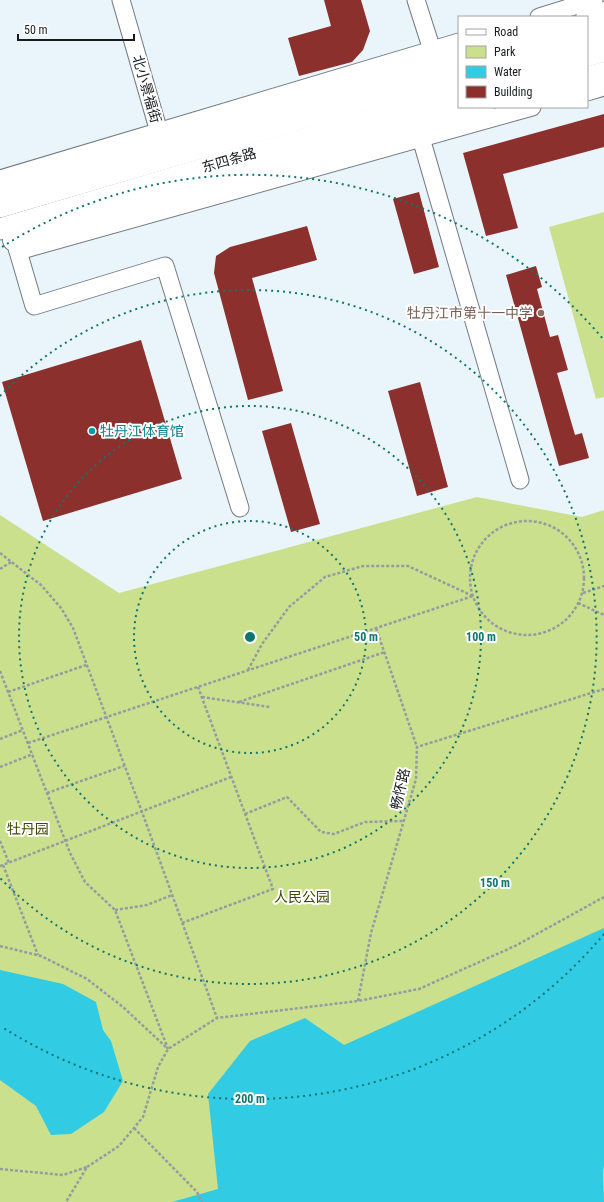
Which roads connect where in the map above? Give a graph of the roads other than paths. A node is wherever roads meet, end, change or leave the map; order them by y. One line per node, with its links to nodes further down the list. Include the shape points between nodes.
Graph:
1 (121, 0): 22 (street, 北小景福街)
2 (416, 0): 10 (street)
3 (594, 0): 5 (street)
4 (604, 13): 6 (highway)
5 (542, 16)
6 (588, 18)
7 (604, 30): 8 (main road)
8 (588, 35)
9 (458, 42): 10 (street)
10 (432, 50): 22 (street)
11 (604, 51): 13 (main road)
12 (458, 56): 25 (highway)
13 (588, 56)
14 (458, 72): 25 (main road)
15 (604, 73): 16 (highway)
16 (588, 78)
17 (604, 87): 18 (street)
18 (588, 92)
19 (458, 93): 25 (main road, 东四条路)
20 (478, 108): 25 (highway)
21 (528, 108): 23 (street)
22 (159, 132): 24 (street)
23 (421, 138): 27 (street); 28 (street)
24 (0, 179)
25 (121, 182): 26 (highway); 27 (highway)
26 (1, 199): 27 (street)
27 (10, 236): 29 (street, via 34,306 165,266)
28 (520, 480)
29 (240, 508)

